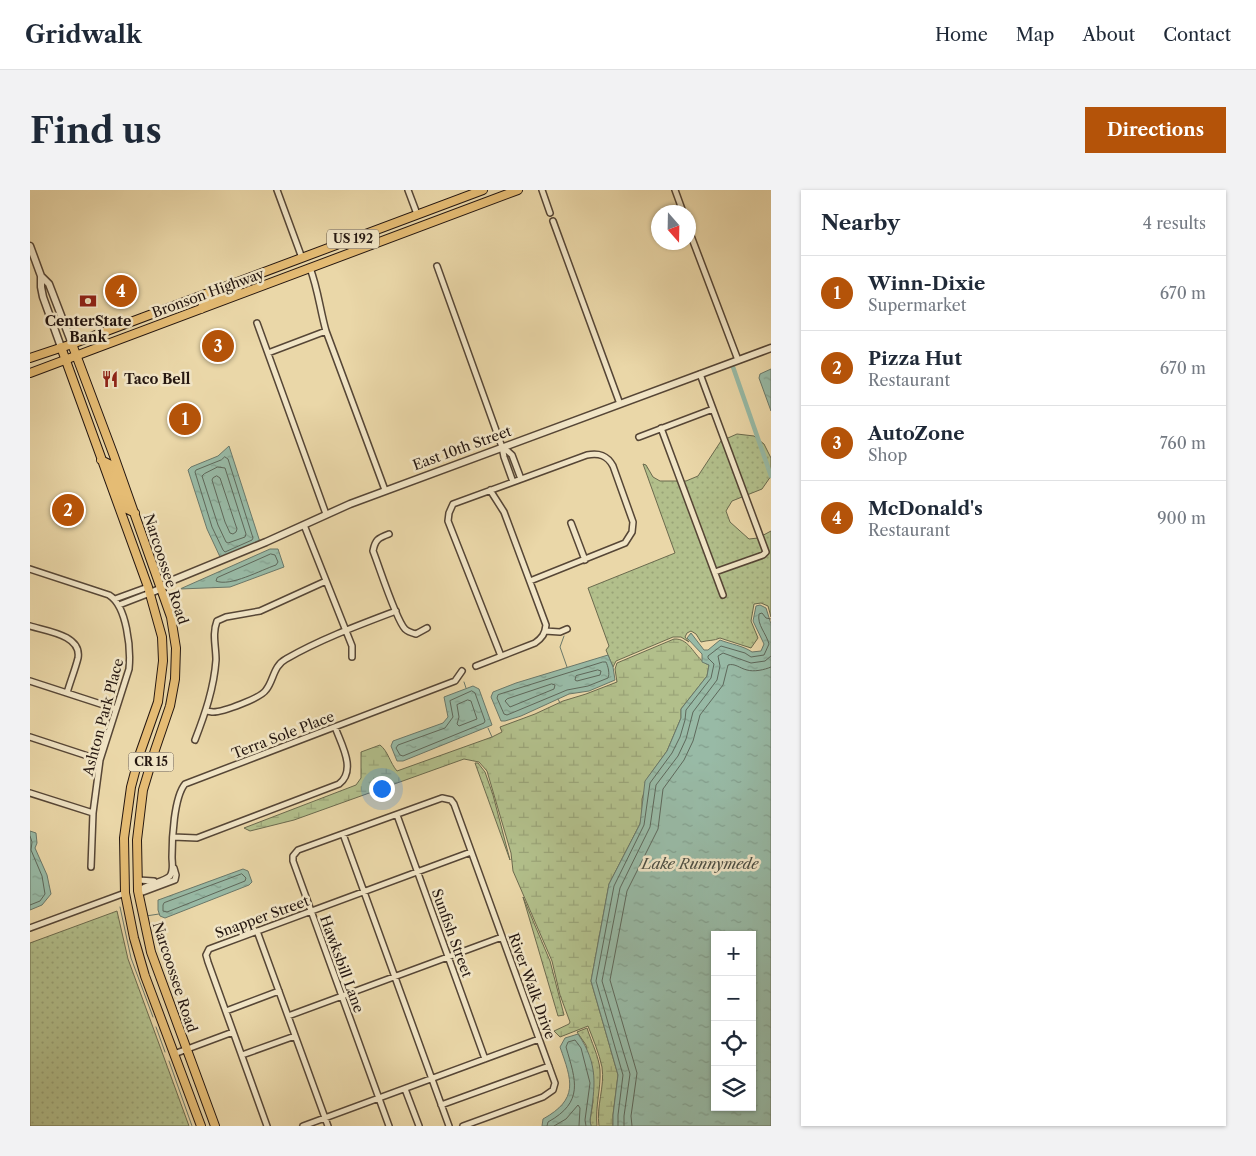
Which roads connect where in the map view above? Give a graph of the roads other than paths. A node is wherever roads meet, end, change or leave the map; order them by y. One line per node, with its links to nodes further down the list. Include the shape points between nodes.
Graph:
1 (277, 190): 14 (street)
2 (408, 190): 9 (street)
3 (482, 190): 9 (main road, US 192)
4 (518, 190): 15 (main road, US 192)
5 (542, 190): 8 (street)
6 (674, 190): 7 (street)
7 (680, 205)
8 (550, 213)
9 (417, 214): 11 (main road, US 192); 15 (main road, via 410,226 333,255)
10 (553, 221): 33 (street)
11 (390, 225): 14 (main road, US 192); 17 (main road, via 386,231 317,258)
12 (30, 246): 19 (street)
13 (696, 249): 30 (street)
14 (302, 258): 18 (main road, US 192)
15 (330, 260): 17 (main road, US 192)
16 (437, 266): 37 (street)
17 (310, 268): 20 (main road, Bronson Highway / US 192); 22 (street, via 317,285)
18 (262, 273): 20 (main road, via 226,294 206,300); 23 (main road, US 192)
19 (42, 276): 23 (street, via 50,284); 24 (street, via 43,297)
20 (201, 309): 27 (main road, Bronson Highway / US 192)
21 (257, 324): 26 (street)
22 (326, 331): 26 (street); 41 (street)
23 (72, 344): 24 (main road, US 192); 27 (main road, Narcoossee Road / CR 15)
24 (61, 347): 28 (main road, US 192); 29 (main road, Narcoossee Road / CR 15)
25 (771, 348): 30 (street, East 10th Street)
26 (268, 352): 44 (street)
27 (76, 356): 29 (main road, Bronson Highway / US 192); 43 (main road, Narcoossee Road / CR 15)
28 (30, 358)
29 (65, 360): 31 (main road, Bronson Highway / US 192); 38 (main road, Narcoossee Road / CR 15)
30 (738, 360): 32 (street, East 10th Street)
31 (30, 373)
32 (700, 374): 33 (street, East 10th Street); 34 (street)
33 (620, 404): 37 (street, East 10th Street)
34 (713, 409): 35 (street); 50 (street, via 766,552)
35 (661, 428): 36 (street); 50 (street)
36 (639, 437)
37 (502, 447): 39 (street, via 512,455); 40 (street); 41 (street, East 10th Street)
38 (101, 460): 43 (main road, via 109,464 125,508); 54 (main road, Narcoossee Road / CR 15)
39 (521, 479): 40 (street); 48 (street, via 587,455 603,455 609,459 633,522 632,532 625,543)
40 (513, 482): 42 (street)
41 (385, 490): 44 (street, East 10th Street)
42 (490, 490): 52 (street, via 504,512); 64 (street, via 454,504 448,521)
43 (134, 513): 53 (main road, Narcoossee Road / CR 15)
44 (326, 514): 46 (street, East 10th Street)
45 (571, 523): 48 (street)
46 (304, 525): 51 (street); 53 (street, East 10th Street)
47 (389, 534): 58 (street, via 374,542 373,551)
48 (585, 560): 52 (street)
49 (30, 571): 56 (street)
50 (715, 572): 55 (street)
51 (326, 581): 62 (street); 71 (street, via 260,611 217,621 214,628 216,659)
52 (530, 581): 63 (street, via 545,620)
53 (163, 585): 54 (street, East 10th Street); 86 (main road, Narcoossee Road / CR 15, via 172,617 175,679 170,706 143,790 137,840)
54 (149, 590): 56 (street); 57 (street); 90 (main road, Narcoossee Road / CR 15, via 162,637 162,684 131,787 124,838)
55 (723, 595)
56 (115, 599): 57 (street, Ashton Park Place)
57 (119, 605): 70 (street, Ashton Park Place, via 128,633 130,656 128,675)
58 (396, 611): 60 (street, via 402,625 411,633); 62 (street)
59 (30, 626): 69 (street, via 74,643 78,658)
60 (427, 628)
61 (567, 629): 63 (street)
62 (346, 630): 65 (street); 71 (street, via 284,660 260,696 221,711)
63 (545, 631): 64 (street, via 535,643)
64 (501, 656): 66 (street)
65 (352, 657)
66 (476, 666)
67 (462, 671): 72 (street, Terra Sole Place, via 455,681)
68 (30, 681): 69 (street)
69 (66, 693): 70 (street)
70 (116, 709): 75 (street, Ashton Park Place)
71 (206, 711): 74 (street)
72 (335, 727): 81 (street, Terra Sole Place, via 185,784 179,795); 81 (street, via 348,766 346,776 338,784 197,838)
73 (30, 737): 75 (street)
74 (196, 740)
75 (100, 760): 78 (street, Ashton Park Place)
76 (30, 793): 78 (street)
77 (451, 800): 79 (street, Hawksbill Lane, via 442,798); 82 (street, River Walk Drive)
78 (92, 813): 84 (street, Ashton Park Place)
79 (397, 815): 80 (street, Hawksbill Lane); 85 (street, Sunfish Street)
80 (344, 834): 89 (street); 91 (street, Hawksbill Lane, via 298,850 293,856)
81 (173, 837): 83 (street, Terra Sole Place)
82 (471, 852): 85 (street, Snapper Street); 94 (street, River Walk Drive)
83 (172, 865): 87 (street, via 170,876); 88 (street, Terra Sole Place, via 176,875 174,880)
84 (91, 867)
85 (418, 872): 89 (street, Snapper Street); 95 (street, Sunfish Street)
86 (138, 880): 87 (street); 88 (main road, Narcoossee Road / CR 15)
87 (157, 881): 88 (street)
88 (138, 891): 90 (main road); 104 (main road, Narcoossee Road / CR 15, via 151,952)
89 (364, 891): 91 (street, Snapper Street); 96 (street)
90 (126, 893): 92 (street); 105 (main road, Narcoossee Road / CR 15, via 139,955)
91 (310, 911): 93 (street, Snapper Street); 98 (street, Hawksbill Lane)
92 (30, 928)
93 (257, 930): 97 (street); 99 (street, Snapper Street, via 212,947 207,952)
94 (502, 937): 95 (street); 103 (street, River Walk Drive)
95 (449, 957): 96 (street); 107 (street, Sunfish Street)
96 (395, 976): 98 (street); 109 (street)
97 (279, 991): 99 (street); 100 (street)
98 (341, 996): 100 (street); 111 (street, Hawksbill Lane)
99 (226, 1011): 101 (street, Snapper Street)
100 (288, 1016): 102 (street)
101 (234, 1032): 104 (street); 106 (street, Snapper Street)
102 (295, 1036): 106 (street); 113 (street)
103 (539, 1039): 107 (street); 108 (street, River Walk Drive)
104 (187, 1049): 105 (street); 115 (main road, Narcoossee Road / CR 15)
105 (174, 1054): 114 (main road, Narcoossee Road / CR 15)
106 (242, 1055): 116 (street, Snapper Street)
107 (485, 1059): 109 (street)
108 (549, 1066): 112 (street); 122 (street, River Walk Drive, via 555,1083 553,1090 543,1097)
109 (432, 1079): 110 (street); 112 (street)
110 (406, 1088): 111 (street); 120 (street)
111 (378, 1099): 113 (street); 119 (street, Hawksbill Lane)
112 (442, 1105): 121 (street)
113 (325, 1118): 117 (street); 118 (street)
114 (201, 1126)
115 (215, 1126)
116 (268, 1126)
117 (303, 1126)
118 (328, 1126)
119 (388, 1126)
120 (419, 1126)
121 (449, 1126)
122 (463, 1126)

